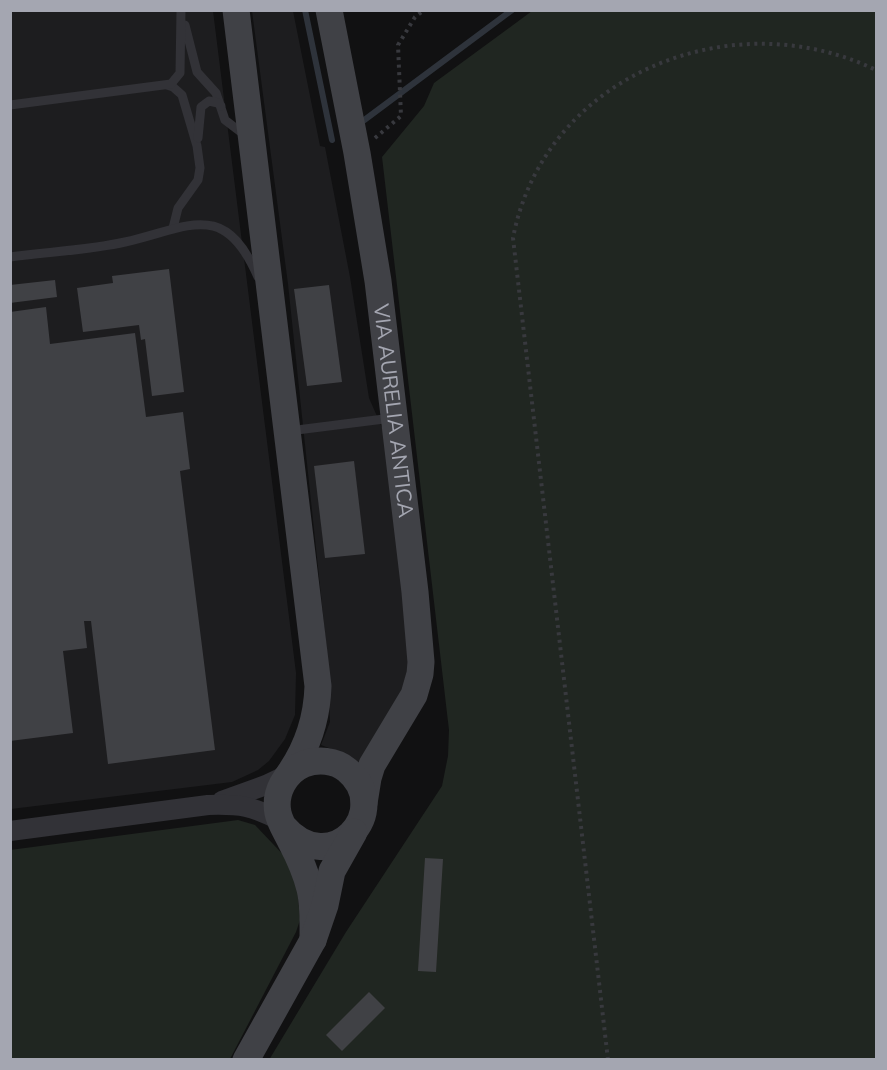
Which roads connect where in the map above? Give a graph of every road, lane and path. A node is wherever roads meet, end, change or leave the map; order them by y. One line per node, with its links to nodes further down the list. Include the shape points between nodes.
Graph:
1 (181, 10): 6 (lane, via 180,73); 8 (lane, via 194,67 213,87)
2 (236, 10): 9 (street)
3 (328, 10): 11 (street, VIA AURELIA ANTICA)
4 (424, 10): 11 (path, via 398,45 401,116)
5 (876, 70): 25 (path, via 824,49 771,40 717,43 665,57 609,88 562,133 529,188 515,229)
6 (167, 85): 7 (lane); 10 (lane, via 182,95)
7 (10, 105)
8 (221, 107): 9 (lane, via 228,123); 10 (lane, via 213,101 201,106)
9 (251, 143): 14 (street)
10 (198, 146): 12 (lane, via 200,175 178,208)
11 (357, 153): 15 (street, VIA AURELIA ANTICA, via 378,281)
12 (173, 228): 13 (lane, via 124,242); 14 (lane, via 207,225 237,241)
13 (10, 257)
14 (272, 309): 16 (street)
15 (394, 418): 16 (lane); 18 (street, VIA AURELIA ANTICA, via 421,650 420,674 409,705 372,765)
16 (287, 432): 17 (street, via 318,686 310,734)
17 (289, 774): 18 (street, via 315,761 343,766 358,782); 19 (street); 20 (street, via 277,801)
18 (364, 803): 21 (street, VIA AURELIA ANTICA)
19 (208, 805): 20 (street, via 240,804 258,809); 22 (street)
20 (282, 824): 21 (street, via 292,837 319,847 346,839); 23 (street, via 311,891)
21 (356, 829): 23 (street, VIA AURELIA ANTICA, via 332,871)
22 (10, 831)
23 (313, 940): 24 (street, VIA AURELIA ANTICA)
24 (246, 1059)
25 (608, 1059)

